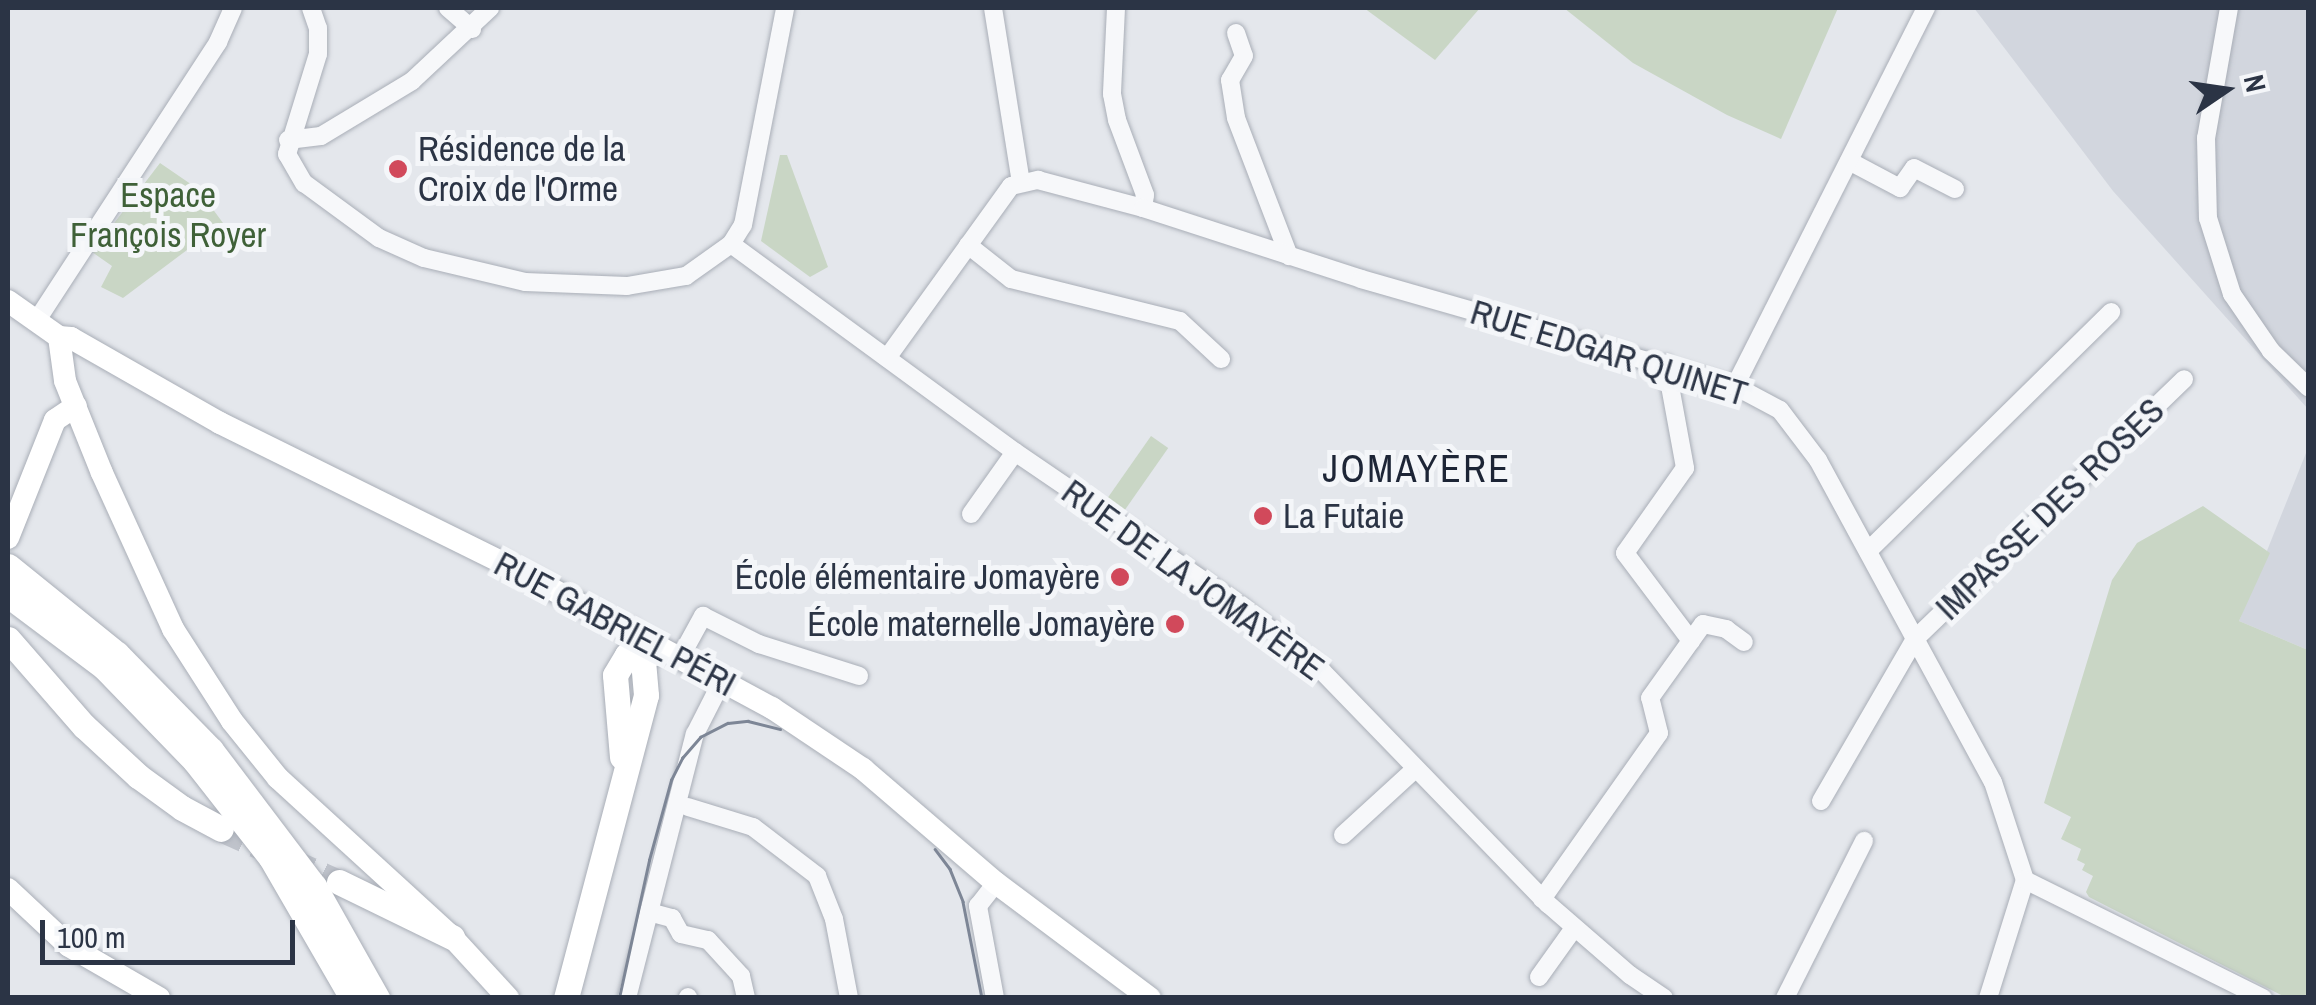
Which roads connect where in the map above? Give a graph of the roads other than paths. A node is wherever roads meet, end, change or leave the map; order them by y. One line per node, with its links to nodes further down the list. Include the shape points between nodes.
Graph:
1 (233, 8): 22 (street, via 218,42)
2 (311, 8): 12 (street, via 318,54)
3 (448, 8): 10 (street)
4 (490, 8): 10 (street)
5 (785, 8): 17 (street, via 743,225)
6 (993, 8): 14 (street)
7 (1116, 8): 16 (street, via 1112,94 1145,195)
8 (1926, 8): 13 (street)
9 (2229, 8): 29 (street, via 2206,138 2208,218 2232,294 2271,351)
10 (472, 28): 12 (street, via 412,81 352,118 321,136)
11 (1236, 33): 19 (street, via 1244,56 1230,80 1236,118)
12 (288, 140): 17 (street, via 296,176 341,212 424,258 482,273 525,282 627,286 686,276)
13 (1848, 161): 15 (street, via 1900,188 1914,168); 28 (street)
14 (1021, 182): 16 (street, RUE EDGAR QUINET, via 1038,180); 18 (street, via 1010,186)
15 (1955, 189)
16 (1143, 208): 19 (street, RUE EDGAR QUINET)
17 (731, 244): 24 (street, RUE DE LA JOMAYÈRE)
18 (968, 245): 24 (street); 25 (street, via 1011,279 1180,321)
19 (1289, 256): 26 (street, RUE EDGAR QUINET)
20 (9, 305): 22 (main road, RUE GABRIEL PÉRI)
21 (2112, 312): 34 (street)
22 (36, 320): 23 (main road, RUE GABRIEL PÉRI)
23 (59, 336): 30 (main road); 41 (main road, RUE GABRIEL PÉRI)
24 (887, 358): 31 (street, RUE DE LA JOMAYÈRE)
25 (1220, 359)
26 (1666, 364): 28 (street, RUE EDGAR QUINET); 39 (street, via 1685,468 1625,553)
27 (2184, 379): 38 (street, IMPASSE DES ROSES)
28 (1736, 386): 34 (street, RUE EDGAR QUINET, via 1780,410 1818,460)
29 (2308, 388)
30 (76, 406): 33 (main road, via 56,420); 57 (main road, via 174,629 232,721 278,778)
31 (1014, 452): 32 (street); 44 (street, RUE DE LA JOMAYÈRE, via 1241,606 1322,671)
32 (971, 514)
33 (9, 535)
34 (1868, 552): 38 (street, RUE EDGAR QUINET)
35 (8, 566): 61 (highway, via 118,654 211,750 314,886)
36 (8, 595): 59 (highway, via 104,667 194,760 271,858)
37 (8, 639): 47 (highway, via 138,776)
38 (1915, 640): 45 (street, IMPASSE DES ROSES); 50 (street, RUE EDGAR QUINET, via 1994,782)
39 (1690, 641): 40 (street, via 1702,624 1726,628); 54 (street, via 1650,698 1658,733)
40 (1744, 642)
41 (652, 648): 42 (main road, RUE GABRIEL PÉRI); 43 (street, via 703,616 760,644); 63 (highway, via 646,696)
42 (714, 676): 52 (main road, RUE GABRIEL PÉRI, via 863,769); 55 (street)
43 (860, 676)
44 (1415, 769): 48 (street); 54 (street, RUE DE LA JOMAYÈRE)
45 (1822, 801)
46 (688, 807): 66 (street, via 754,828 817,876 834,919)
47 (221, 830)
48 (1344, 834)
49 (1864, 840): 70 (street)
50 (2024, 880): 71 (street); 72 (street)
51 (339, 882): 57 (highway)
52 (996, 882): 67 (street, via 978,906); 68 (main road, RUE GABRIEL PÉRI)
53 (8, 889): 60 (main road, via 69,946)
54 (1542, 899): 56 (street, RUE DE LA JOMAYÈRE)
55 (649, 912): 64 (street); 65 (street, via 672,918 680,934 708,940 741,976)
56 (1574, 928): 58 (street); 69 (street, RUE DE LA JOMAYÈRE)
57 (452, 937): 62 (main road)
58 (1540, 977)
59 (346, 991)
60 (159, 998)
61 (378, 998)
62 (508, 998)
63 (566, 998)
64 (627, 998)
65 (746, 998)
66 (849, 998)
67 (995, 998)
68 (1150, 998)
69 (1664, 998)
70 (1786, 998)
71 (1988, 998)
72 (2263, 998)

